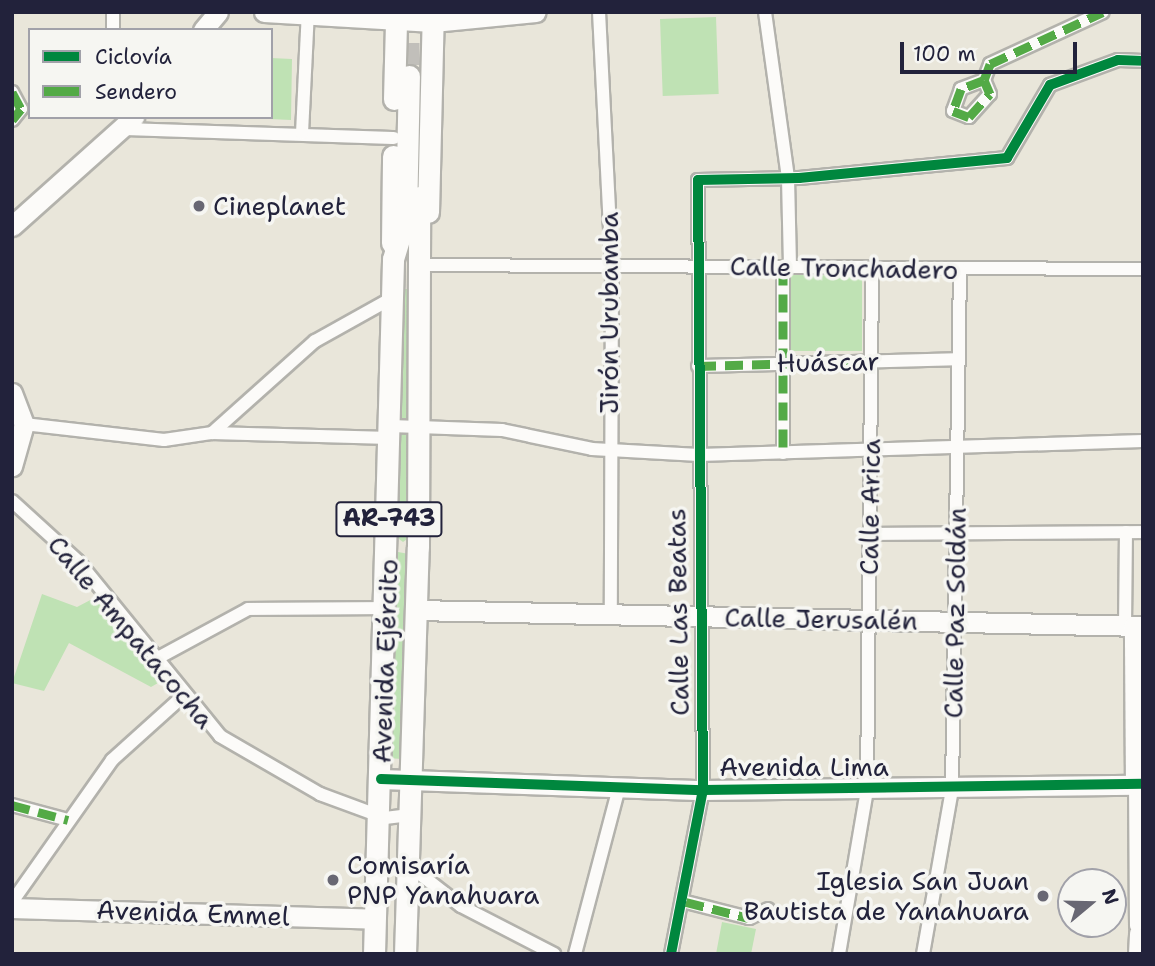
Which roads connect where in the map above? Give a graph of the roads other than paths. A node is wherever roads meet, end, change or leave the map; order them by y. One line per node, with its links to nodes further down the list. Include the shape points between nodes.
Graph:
1 (218, 12): 10 (street)
2 (264, 12): 7 (street)
3 (536, 12): 8 (street)
4 (599, 12): 23 (street, Jirón Urubamba)
5 (765, 12): 18 (street)
6 (1103, 12): 12 (street, via 990,64)
7 (308, 14): 9 (street); 16 (street)
8 (433, 17): 9 (street); 20 (main road, via 428,216)
9 (396, 21): 17 (main road)
10 (206, 28)
11 (1143, 61): 18 (street, via 1108,63 1049,85 1007,158)
12 (984, 80)
13 (12, 92): 14 (street, via 21,109)
14 (12, 120)
15 (129, 123): 16 (street); 19 (street)
16 (302, 133): 17 (street)
17 (394, 138): 21 (main road)
18 (788, 178): 24 (street, Calle Las Beatas, via 698,180); 25 (street)
19 (12, 226)
20 (418, 228): 21 (main road, Avenida Ejército / AR-743, via 416,76 406,216); 22 (main road, Avenida Ejército / AR-743)
21 (393, 259): 29 (main road, Avenida Ejército / AR-743)
22 (418, 265): 23 (street, Calle Tronchadero); 36 (main road, Avenida Ejército / AR-743)
23 (612, 266): 24 (street, Calle Tronchadero); 41 (street, Jirón Urubamba)
24 (696, 266): 25 (street, Calle Tronchadero); 33 (street, Calle Las Beatas)
25 (787, 267): 26 (street, Calle Tronchadero); 32 (street)
26 (873, 269): 28 (street, Calle Tronchadero); 31 (street, Calle Arica)
27 (1143, 269): 28 (street, Calle Tronchadero)
28 (960, 270): 30 (street, Calle Paz Soldán)
29 (394, 297): 37 (main road, Avenida Ejército / AR-743); 38 (street, via 315,341)
30 (959, 359): 31 (street, Huáscar); 40 (street, Calle Paz Soldán)
31 (873, 361): 32 (street, Huáscar); 42 (street, Calle Arica)
32 (784, 363): 33 (street, Huáscar); 43 (street)
33 (698, 366): 44 (street, Calle Las Beatas)
34 (12, 393): 35 (street)
35 (24, 424): 38 (street, via 164,440); 45 (street)
36 (418, 425): 37 (street); 41 (street, via 502,430); 52 (main road, Avenida Ejército / AR-743)
37 (391, 432): 38 (street); 51 (main road, Avenida Ejército / AR-743)
38 (212, 433)
39 (1143, 441): 40 (street)
40 (957, 449): 42 (street); 49 (street, Calle Paz Soldán)
41 (610, 450): 44 (street); 55 (street, Jirón Urubamba)
42 (871, 450): 43 (street); 50 (street, Calle Arica)
43 (783, 453): 44 (street)
44 (699, 455): 56 (street, Calle Las Beatas)
45 (12, 466)
46 (12, 501): 60 (street, Calle Ampatacocha, via 78,561)
47 (1126, 532): 48 (street); 49 (street); 59 (street)
48 (1143, 532)
49 (956, 533): 50 (street); 58 (street, Calle Paz Soldán)
50 (870, 534): 57 (street, Calle Arica)
51 (389, 546): 52 (main road); 53 (main road, Avenida Ejército / AR-743)
52 (418, 547): 54 (main road, Avenida Ejército / AR-743)
53 (386, 608): 60 (street, via 247,609); 63 (main road, Avenida Ejército / AR-743)
54 (415, 610): 55 (street, Calle Jerusalén); 62 (main road, Avenida Ejército / AR-743)
55 (611, 615): 56 (street, Calle Jerusalén)
56 (701, 617): 57 (street, Calle Jerusalén); 67 (street, Calle Las Beatas)
57 (868, 620): 58 (street, Calle Jerusalén); 68 (street, Calle Arica)
58 (955, 622): 59 (street, Calle Jerusalén); 66 (street, Calle Paz Soldán)
59 (1134, 626): 64 (street)
60 (156, 659): 61 (street, Calle Ampatacocha)
61 (183, 696): 71 (street, Calle Ampatacocha, via 220,736 320,794); 72 (street, via 112,760)
62 (411, 778): 63 (street, Avenida Lima); 65 (street, Avenida Lima); 70 (main road, Avenida Ejército / AR-743)
63 (381, 779): 71 (main road, Avenida Ejército / AR-743)
64 (1139, 785): 66 (street, Avenida Lima); 78 (street)
65 (620, 788): 67 (street, Avenida Lima); 83 (street)
66 (952, 789): 68 (street, Avenida Lima); 86 (street, Calle Paz Soldán)
67 (703, 790): 68 (street, Avenida Lima); 75 (street, Calle Las Beatas)
68 (867, 791): 85 (street, Calle Arica)
69 (12, 805): 72 (street)
70 (408, 815): 71 (street, Calle Ampatacocha); 73 (main road, Avenida Ejército / AR-743)
71 (379, 816): 79 (main road, Avenida Ejército / AR-743)
72 (68, 820): 74 (street)
73 (407, 863): 81 (main road, Avenida Ejército / AR-743); 82 (street, via 461,906)
74 (12, 902)
75 (686, 902): 77 (street, via 749,918); 84 (street, Calle Las Beatas)
76 (12, 908): 79 (street, Avenida Emmel)
77 (768, 909)
78 (1139, 910): 87 (street)
79 (374, 919): 80 (main road, Avenida Ejército / AR-743)
80 (374, 954)
81 (405, 954)
82 (554, 954)
83 (575, 954)
84 (671, 954)
85 (839, 954)
86 (923, 954)
87 (1135, 954)

